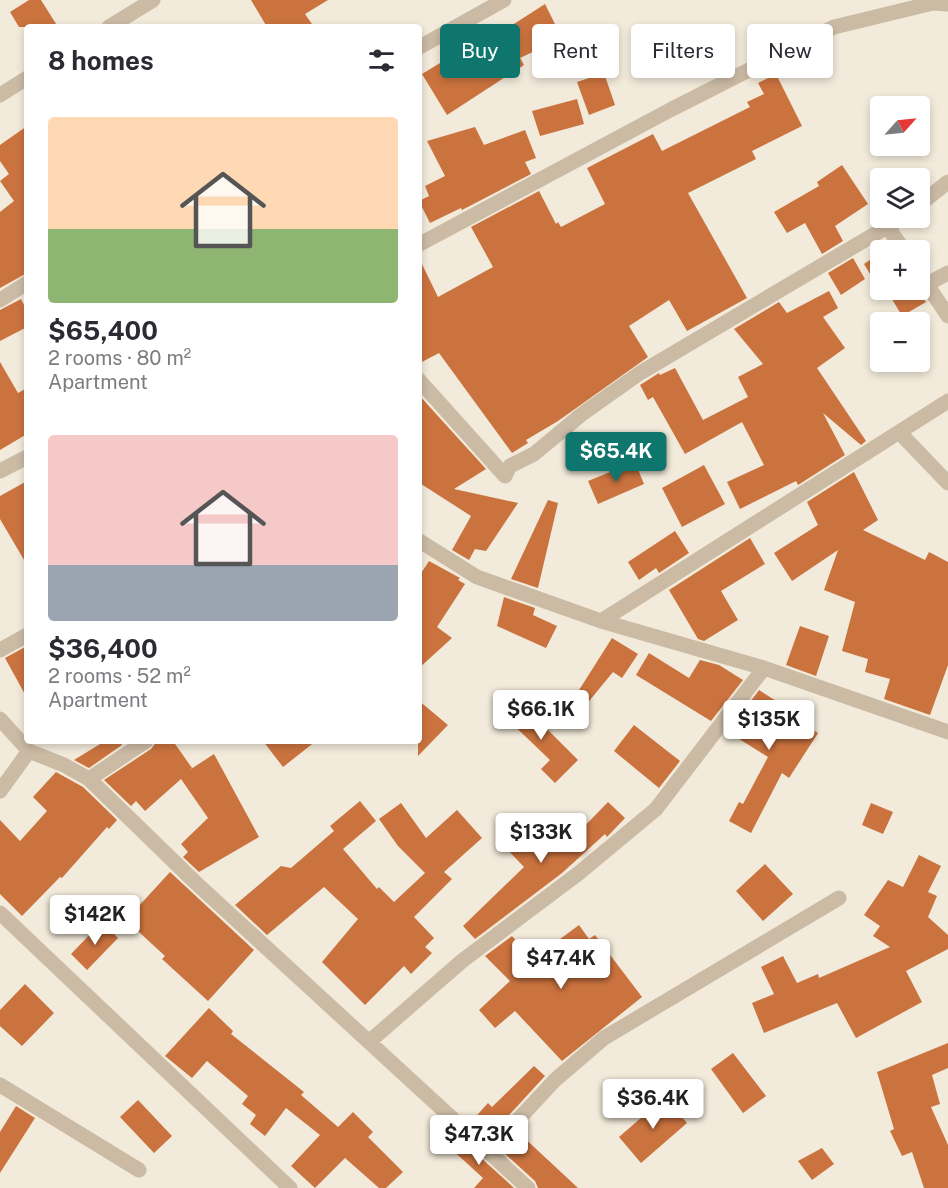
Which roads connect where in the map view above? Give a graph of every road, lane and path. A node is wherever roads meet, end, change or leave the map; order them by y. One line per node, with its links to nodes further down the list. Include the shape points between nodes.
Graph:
1 (504, 0): 5 (street)
2 (149, 1): 4 (street)
3 (948, 4): 12 (street, via 933,3 834,27)
4 (114, 24)
5 (422, 46)
6 (24, 80): 7 (street)
7 (0, 94)
8 (948, 182): 9 (street)
9 (930, 196)
10 (888, 228): 11 (street); 19 (street, via 822,263 640,373 534,454 510,466 505,476)
11 (897, 240)
12 (422, 243)
13 (948, 273): 14 (street)
14 (930, 277)
15 (24, 285): 17 (street)
16 (930, 289): 18 (street)
17 (0, 300)
18 (948, 316)
19 (422, 383)
20 (948, 401): 21 (street)
21 (899, 432): 24 (street); 26 (street)
22 (24, 459): 23 (street)
23 (0, 471)
24 (948, 483)
25 (422, 543): 26 (street, via 477,577)
26 (601, 621): 29 (street)
27 (24, 637): 28 (street)
28 (0, 650)
29 (764, 668): 31 (street); 38 (street, via 656,809 462,961)
30 (0, 719): 33 (street)
31 (948, 732)
32 (142, 744): 34 (street)
33 (29, 752): 34 (street); 35 (street)
34 (89, 779): 38 (street, via 196,883)
35 (0, 791)
36 (839, 898): 40 (street, via 604,1038 555,1080)
37 (0, 913): 42 (street)
38 (370, 1041): 40 (street)
39 (0, 1085): 41 (street)
40 (489, 1151): 44 (street)
41 (139, 1170)
42 (273, 1182): 43 (street)
43 (290, 1188)
44 (528, 1188)

